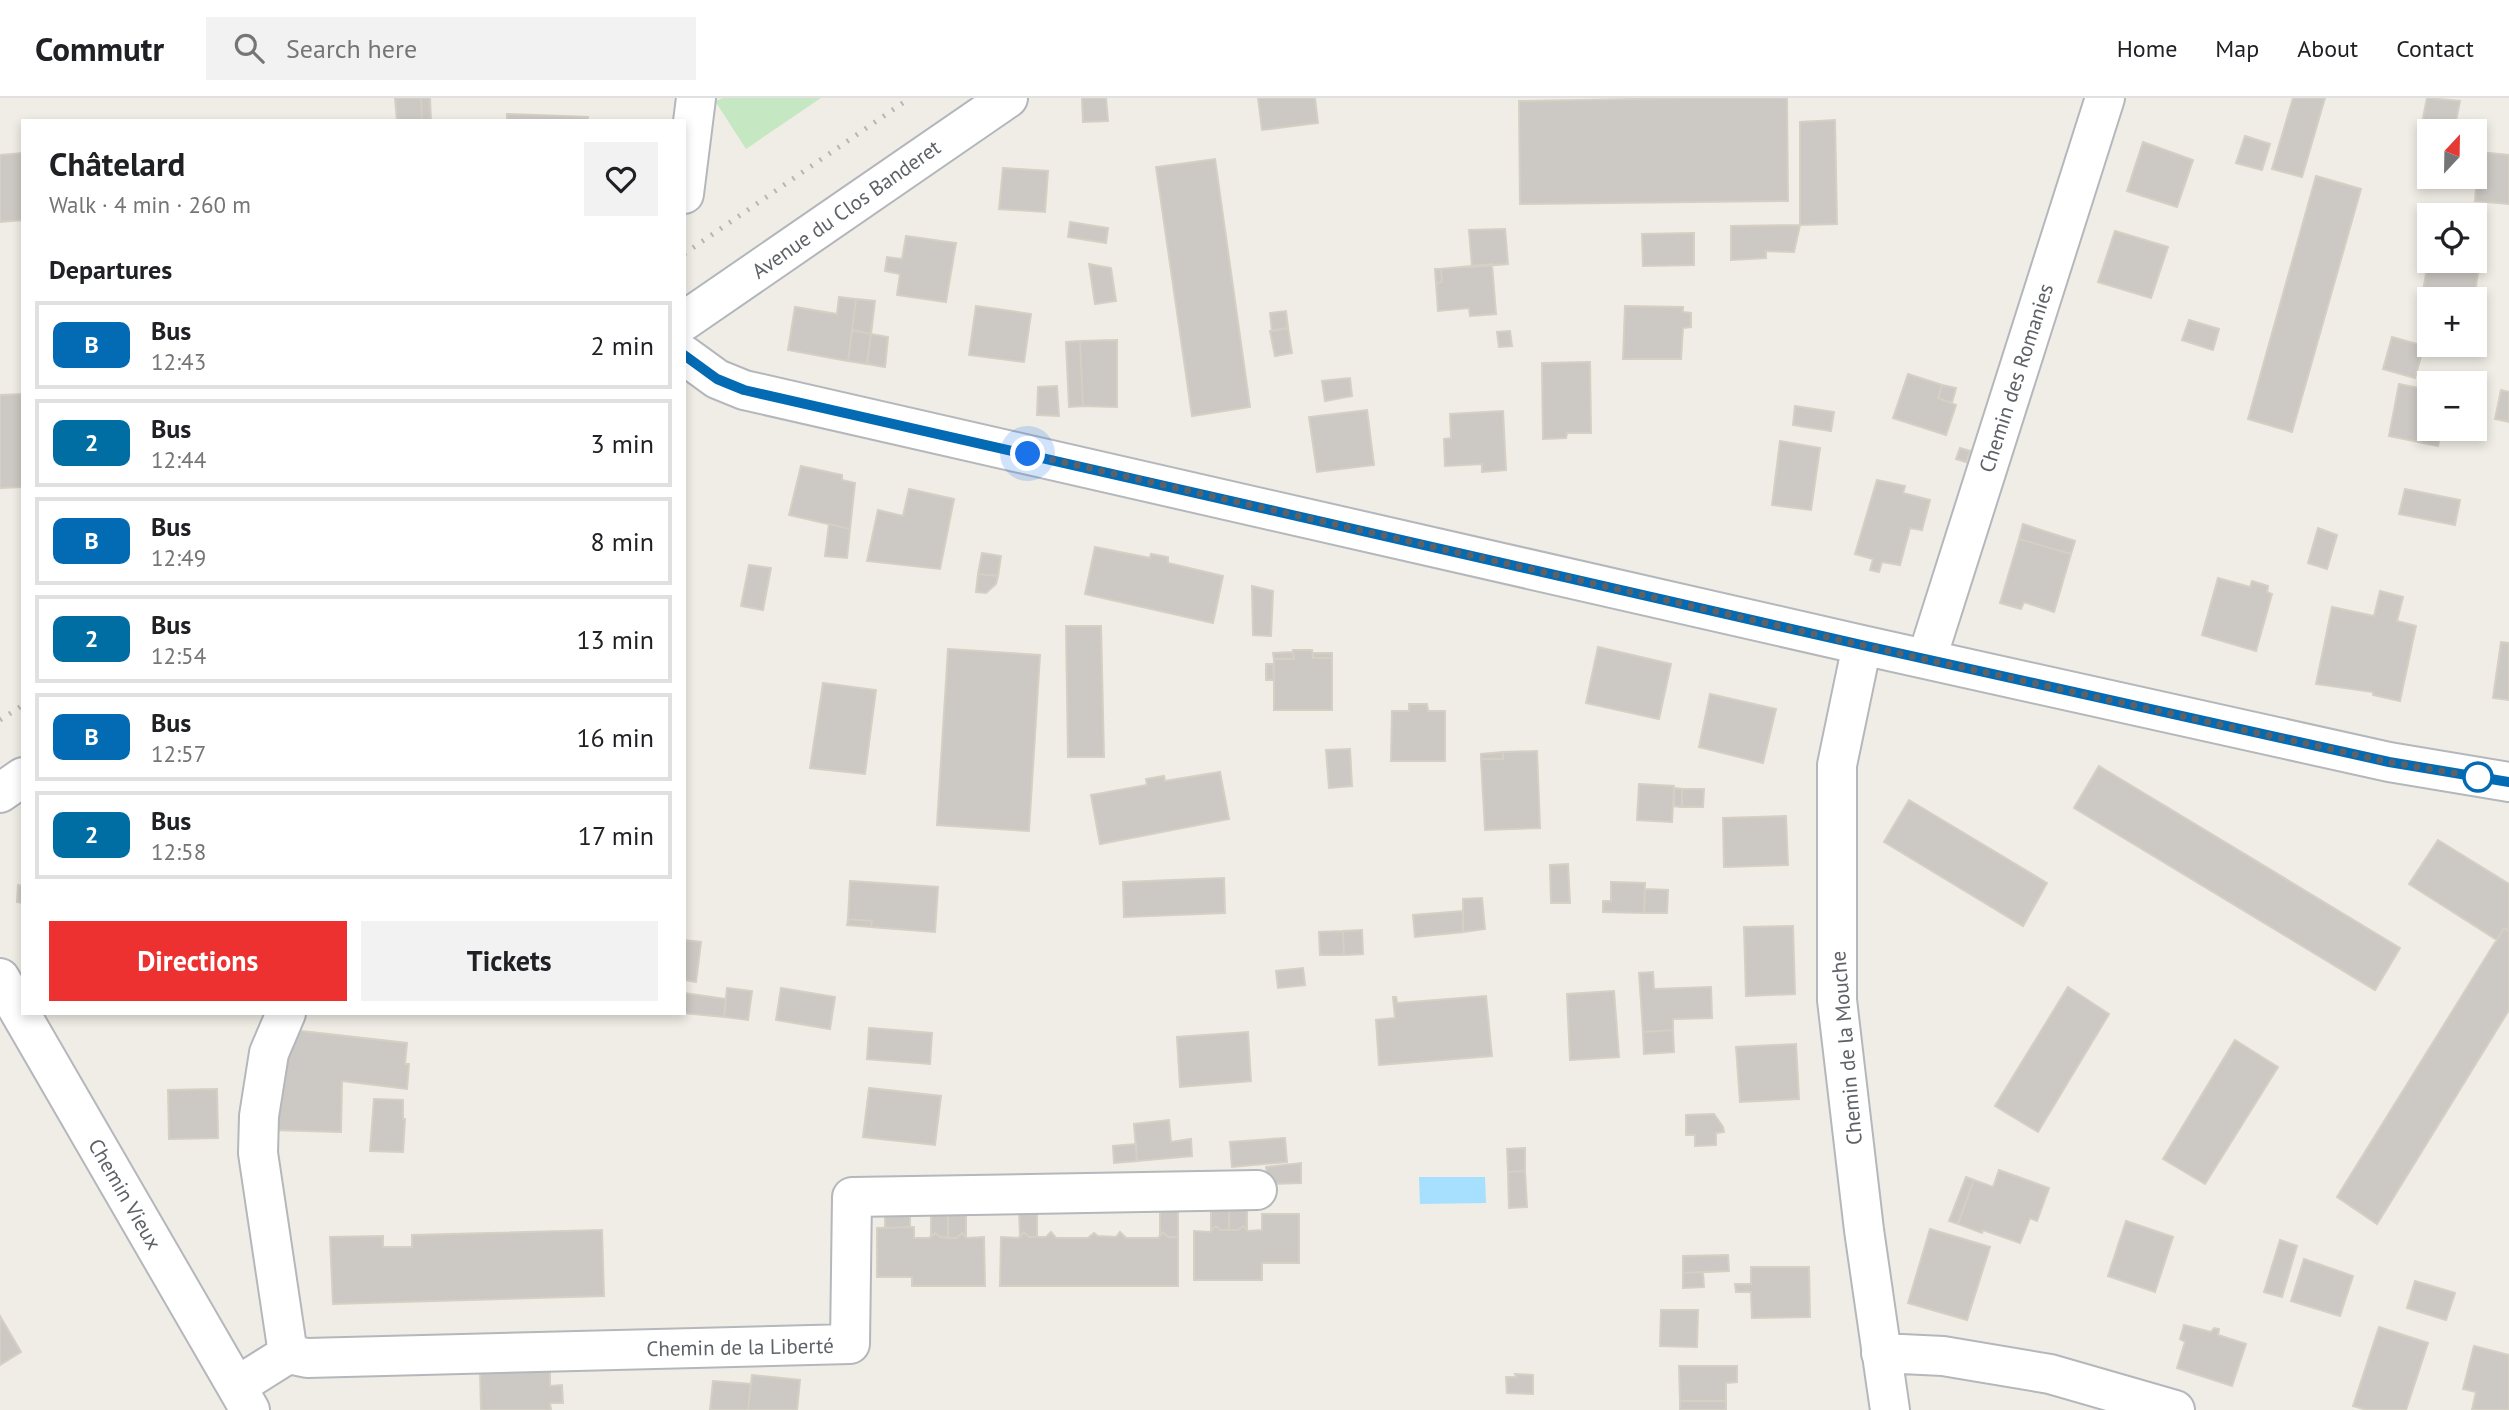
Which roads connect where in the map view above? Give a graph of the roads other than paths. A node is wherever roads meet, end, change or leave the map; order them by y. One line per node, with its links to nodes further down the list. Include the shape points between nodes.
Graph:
1 (696, 98): 4 (street)
2 (1008, 98): 5 (street, Avenue du Clos Banderet)
3 (2105, 98): 8 (street, Chemin des Romanies)
4 (686, 178)
5 (686, 320)
6 (686, 356): 7 (street, via 717,379 744,390)
7 (1862, 645): 8 (street); 17 (street, Chemin de la Mouche, via 1837,765 1837,1000)
8 (1927, 658): 10 (street, via 2375,759)
9 (21, 778): 11 (street)
10 (2509, 782)
11 (0, 793)
12 (0, 978): 13 (street, Chemin Vieux)
13 (21, 1014)
14 (21, 1015): 19 (street, Chemin Vieux)
15 (285, 1015): 18 (street, via 269,1052 258,1153)
16 (1257, 1190): 18 (street, Chemin de la Liberté, via 852,1197 850,1344 307,1358)
17 (1881, 1353): 20 (street, Chemin de la Mouche); 21 (street, via 1943,1356 2050,1374)
18 (288, 1354): 19 (street)
19 (243, 1398)
20 (1890, 1410)
21 (2175, 1410)

